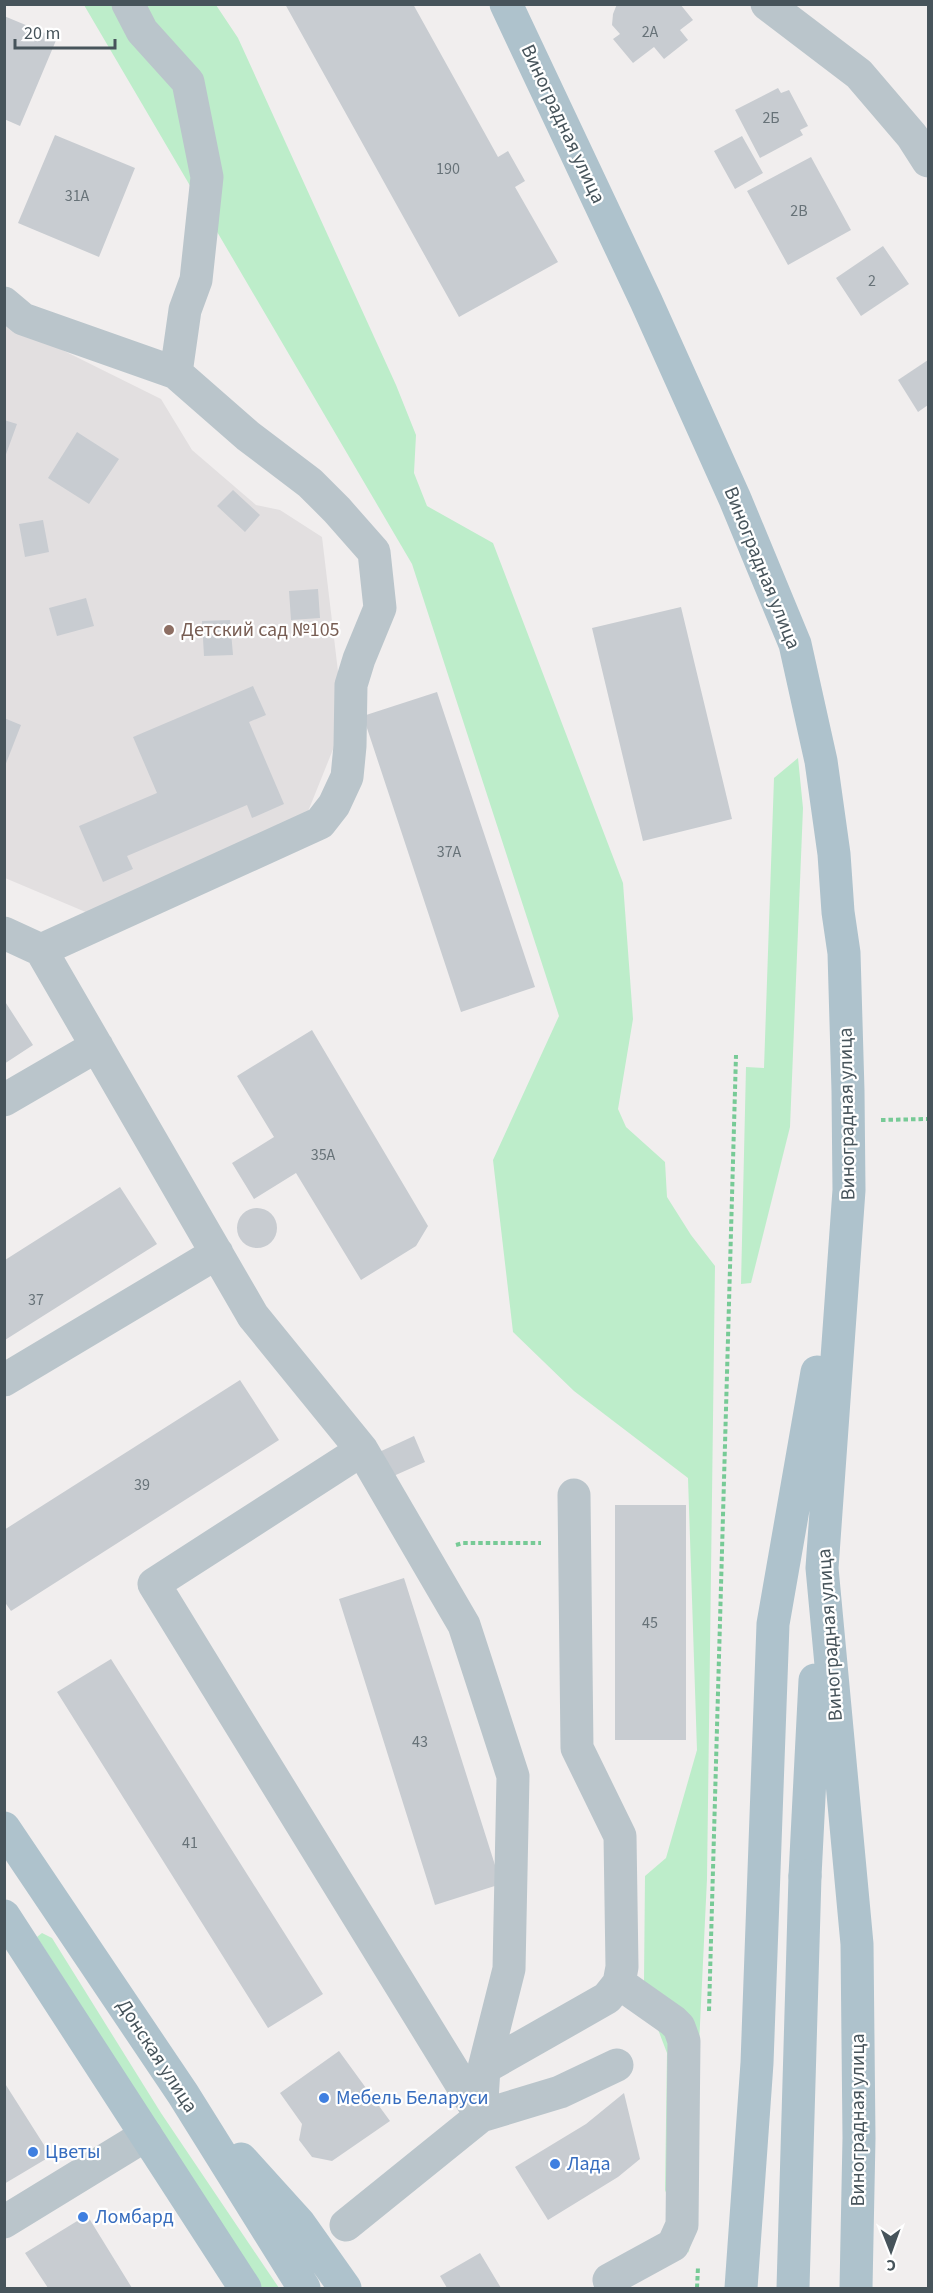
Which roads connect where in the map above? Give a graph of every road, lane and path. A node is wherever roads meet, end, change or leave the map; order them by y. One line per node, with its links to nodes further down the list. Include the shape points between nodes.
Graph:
1 (128, 4): 6 (street, via 141,31 189,82 207,177 196,280 185,310)
2 (506, 4): 14 (main road, Виноградная улица, via 656,322 795,644 821,761 844,953)
3 (767, 4): 4 (street, via 859,74)
4 (928, 161)
5 (4, 303): 6 (street, via 23,319)
6 (176, 373): 8 (street, via 248,436 310,483 374,552 380,608 351,685 347,777 320,823)
7 (4, 933): 8 (street)
8 (40, 950): 9 (street)
9 (97, 1046): 11 (street); 15 (street)
10 (736, 1055): 22 (path)
11 (4, 1100)
12 (874, 1114): 13 (path, via 878,1120)
13 (928, 1119)
14 (849, 1190): 21 (main road, Виноградная улица); 37 (main road, via 773,1624 757,2063)
15 (217, 1253): 16 (street); 17 (street, via 253,1316)
16 (4, 1380)
17 (362, 1450): 20 (street); 29 (street, via 154,1584)
18 (574, 1495): 19 (street)
19 (574, 1543): 20 (path, via 463,1543); 25 (street, via 577,1748 620,1836)
20 (424, 1556): 27 (street, via 464,1625 513,1776 509,1969)
21 (822, 1568): 38 (main road, bridge, via 805,1876); 39 (main road, Виноградная улица, via 857,1944)
22 (715, 1817)
23 (4, 1828): 28 (main road, Донская улица)
24 (4, 1916): 30 (main road)
25 (619, 1983): 27 (street, via 607,1998); 33 (street, via 673,2021 684,2041 682,2225 673,2245)
26 (617, 2065): 29 (street, via 560,2092)
27 (484, 2068): 29 (street)
28 (183, 2094): 35 (main road, Донская улица); 36 (main road, via 299,2223)
29 (481, 2116): 32 (street)
30 (146, 2135): 31 (street); 34 (main road)
31 (4, 2222)
32 (346, 2224)
33 (609, 2280)
34 (245, 2289)
35 (304, 2289)
36 (345, 2289)
37 (741, 2289)
38 (793, 2289)
39 (856, 2289)

